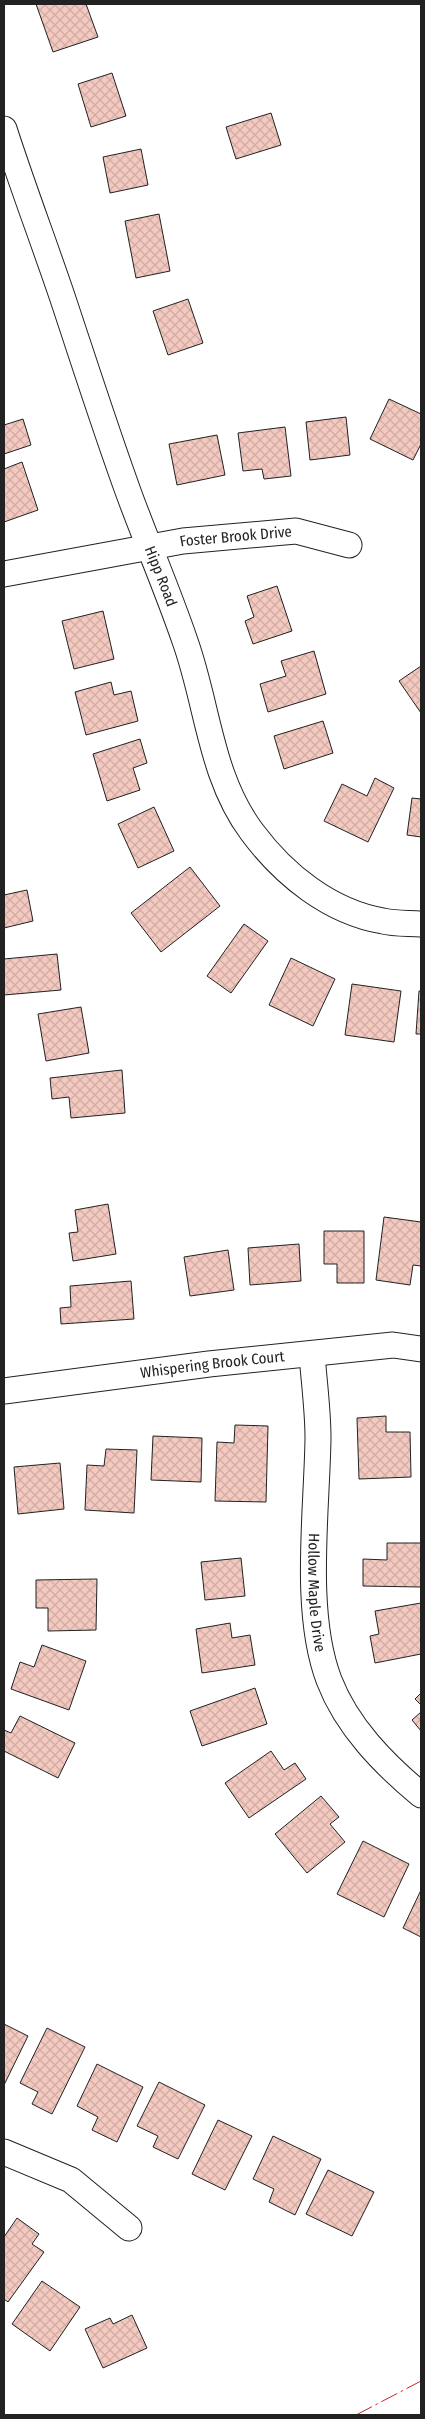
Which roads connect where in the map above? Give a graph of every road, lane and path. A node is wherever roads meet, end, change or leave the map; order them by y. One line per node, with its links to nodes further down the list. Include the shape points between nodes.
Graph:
1 (4, 130): 3 (street, Hipp Road)
2 (348, 545): 3 (street, Foster Brook Drive, via 296,531 183,541)
3 (149, 548): 4 (street, Foster Brook Drive); 5 (street, Hipp Road, via 186,642 230,799 252,831 290,874 322,897 353,912 383,921)
4 (4, 574)
5 (421, 924)
6 (421, 1348): 7 (street, Whispering Brook Court, via 393,1345)
7 (312, 1354): 8 (street, Whispering Brook Court); 9 (street, Hollow Maple Drive, via 318,1435 314,1581 318,1635 329,1680 349,1718 372,1750)
8 (4, 1391)
9 (421, 1795)
10 (4, 2152): 11 (street, via 71,2180)
11 (129, 2228)

